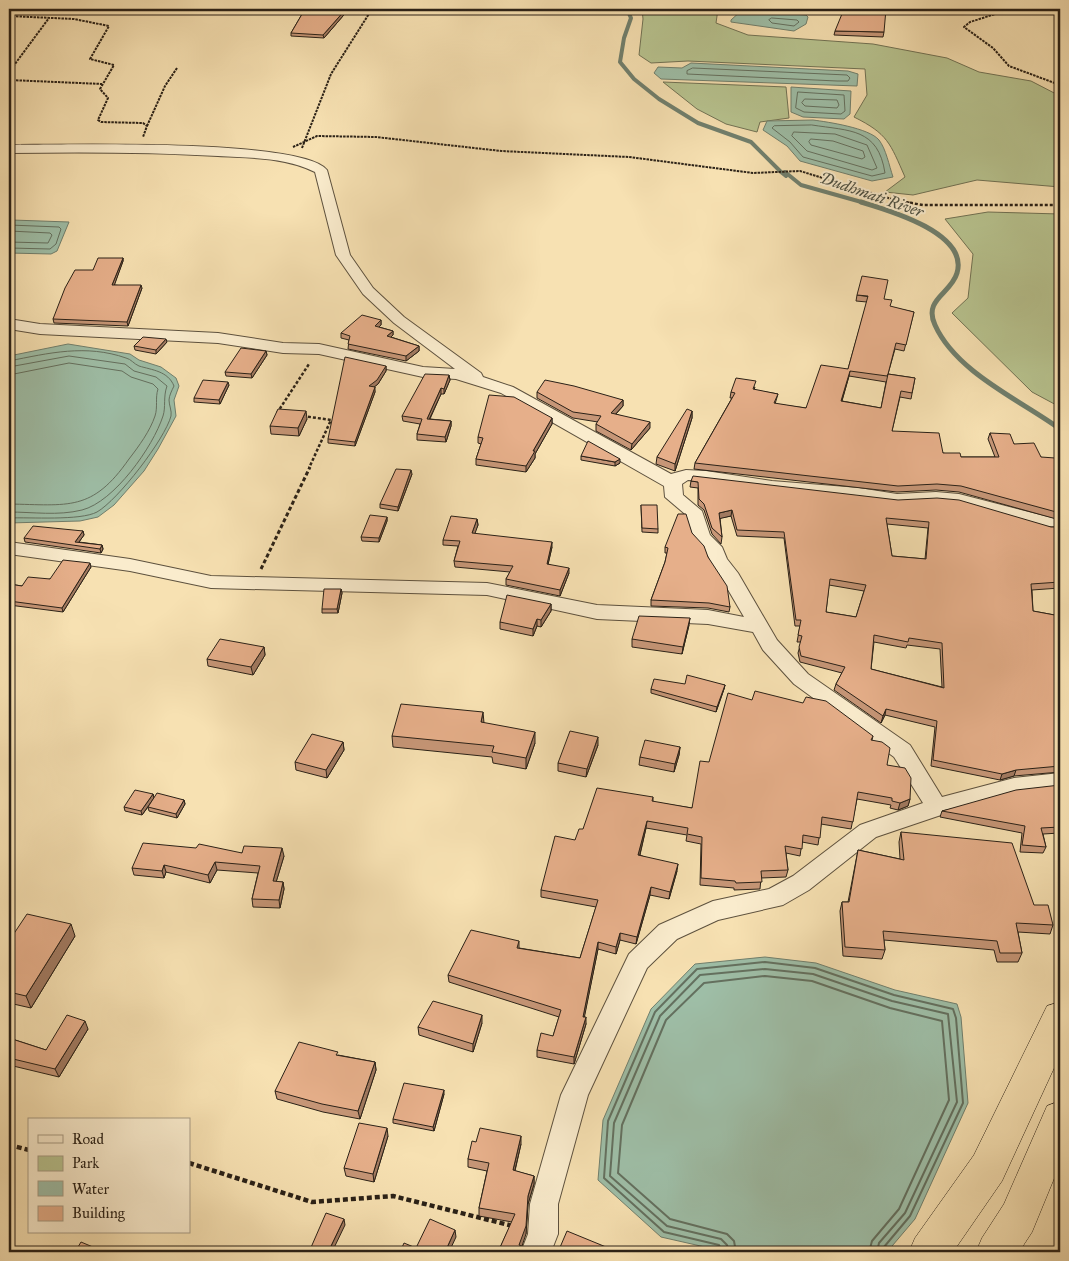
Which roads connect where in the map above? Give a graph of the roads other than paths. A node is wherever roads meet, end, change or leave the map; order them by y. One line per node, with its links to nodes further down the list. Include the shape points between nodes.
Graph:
1 (9, 149): 3 (street, via 147,149 301,160 321,170 343,255 368,291 399,320)
2 (9, 324): 3 (street, via 218,338 283,348 319,349 423,372 458,374)
3 (481, 380): 4 (street, via 507,390)
4 (673, 484): 5 (street, via 686,475 706,476 897,499 959,499); 7 (street, via 674,497 693,511 702,538 713,547 718,561)
5 (1060, 526)
6 (9, 548): 7 (street, via 130,565 211,582 487,589 597,612 708,617)
7 (759, 627): 9 (street, via 770,645 801,678 902,751)
8 (1060, 781): 9 (street, via 1014,786)
9 (937, 807): 13 (street, via 868,831 801,883 774,898 713,911 668,932 638,961 575,1095 544,1204)
10 (1060, 1017): 14 (highway, via 988,1168)
11 (1060, 1118): 12 (highway)
12 (1019, 1235): 15 (highway)
13 (540, 1243)
14 (929, 1252)
15 (996, 1252)

